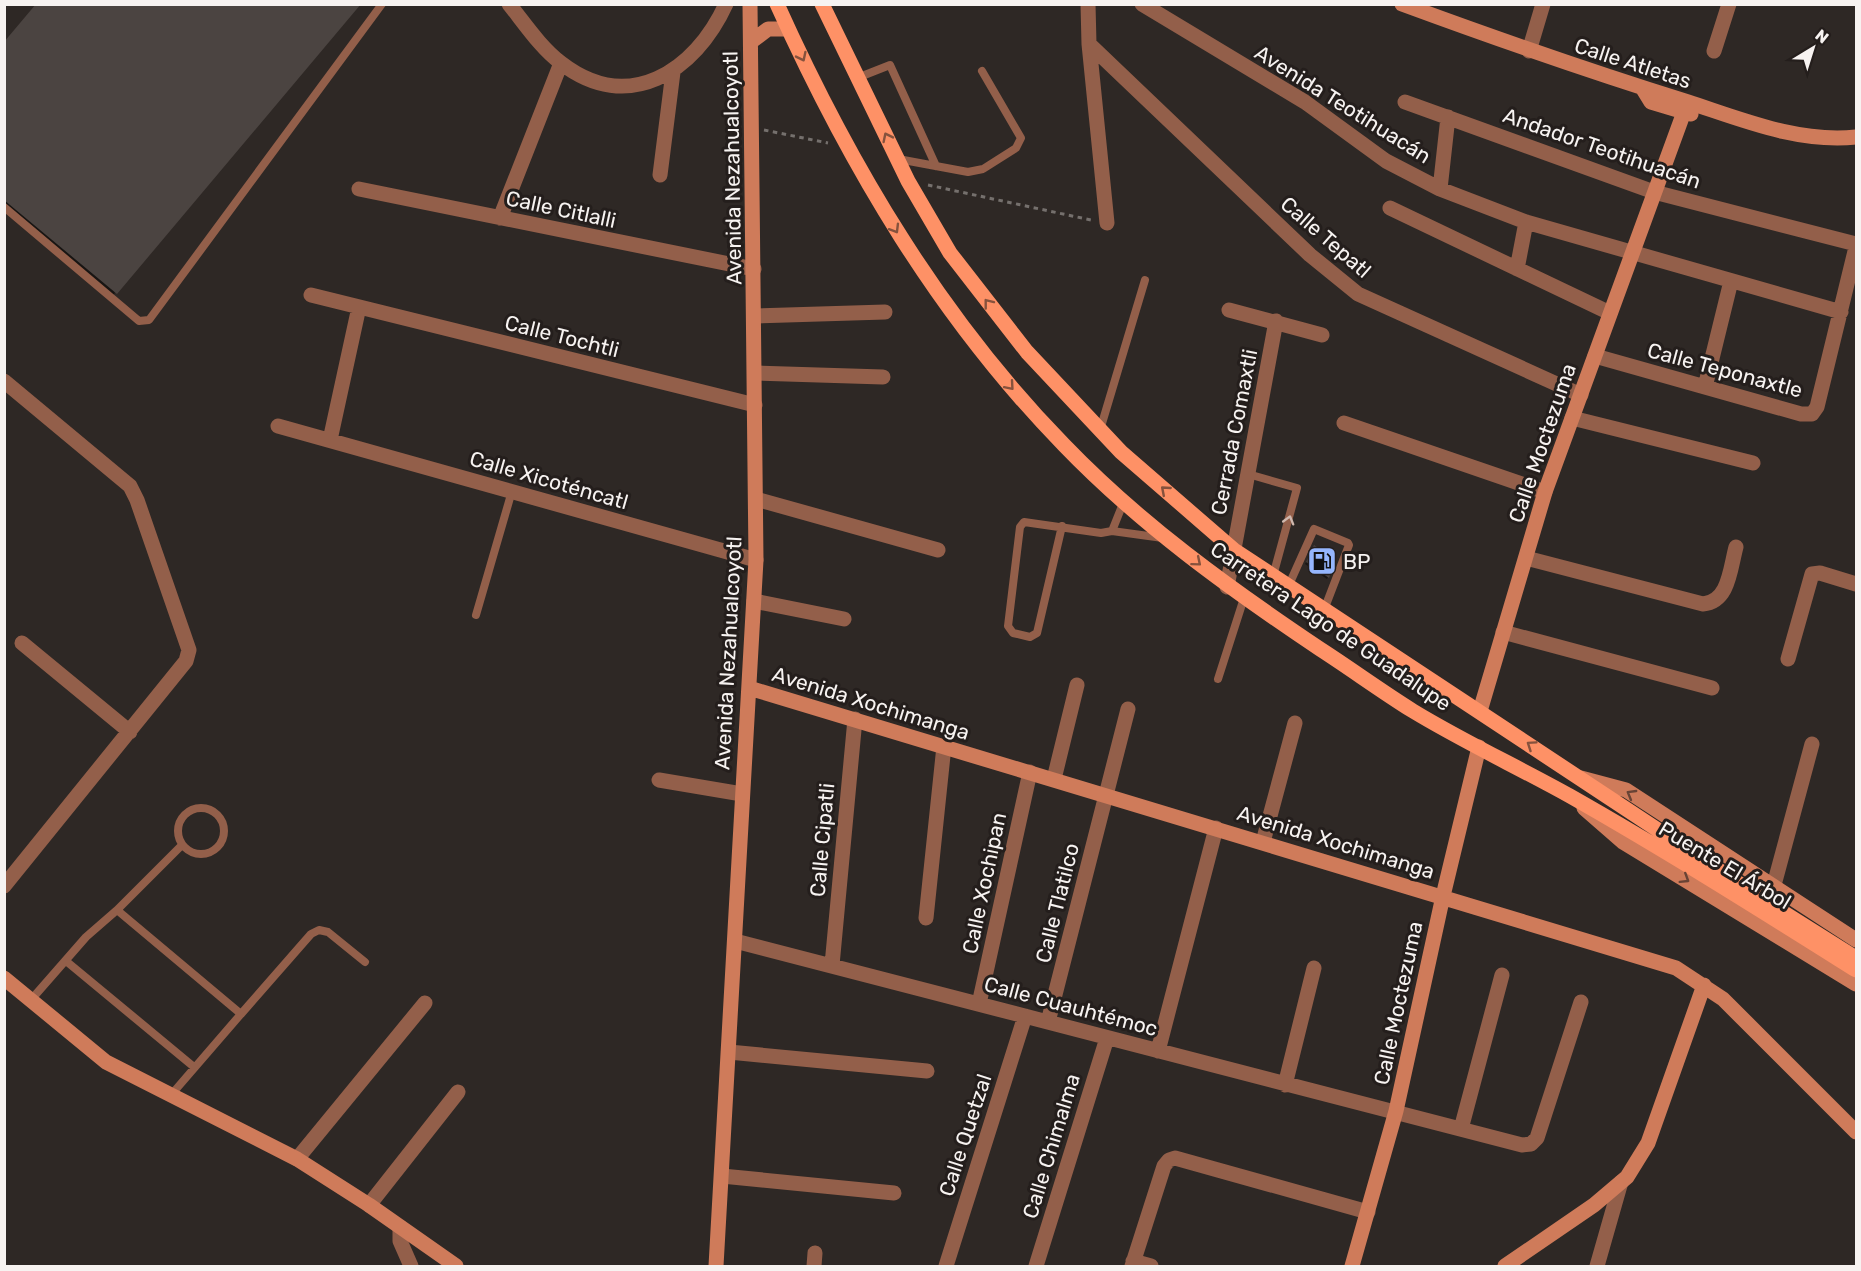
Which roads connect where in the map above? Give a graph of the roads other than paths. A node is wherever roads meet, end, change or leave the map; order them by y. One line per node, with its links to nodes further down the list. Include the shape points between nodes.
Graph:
1 (382, 4): 33 (lane, via 148,321 139,321)
2 (509, 4): 17 (street)
3 (726, 4): 19 (street, via 708,36)
4 (750, 4): 13 (street, Avenida Nezahualcoyotl)
5 (777, 4): 12 (main road, Carretera Lago de Guadalupe)
6 (1088, 4): 14 (street)
7 (1142, 4): 31 (street, Avenida Teotihuacán, via 1305,102 1386,160)
8 (1402, 4): 15 (street, Calle Atletas)
9 (1543, 4): 15 (street)
10 (1729, 4): 16 (street)
11 (825, 6): 20 (main road, Carretera Lago de Guadalupe)
12 (788, 28): 13 (street, Avenida Nezahualcoyotl, via 768,29); 70 (main road, Carretera Lago de Guadalupe, one-way to 70, via 845,145 947,308 1007,383)
13 (752, 40): 40 (street, Avenida Nezahualcoyotl)
14 (1089, 44): 37 (street); 58 (street, Calle Tepatl, via 1310,255 1358,294)
15 (1529, 51): 21 (street, Calle Atletas)
16 (1714, 51)
17 (561, 63): 19 (street, via 589,78 626,88); 35 (street)
18 (982, 71): 28 (lane, via 1021,138 1020,143 983,169 968,172)
19 (673, 72): 29 (street)
20 (857, 78): 27 (main road, Carretera Lago de Guadalupe, one-way to 20); 28 (lane, via 890,65)
21 (1643, 89): 23 (street, via 1651,102); 25 (street, Calle Atletas)
22 (1406, 102): 24 (street, Andador Teotihuacán)
23 (1684, 112): 25 (street, via 1740,128); 32 (street, Calle Moctezuma)
24 (1448, 117): 31 (street); 32 (street, Andador Teotihuacán)
25 (1760, 127): 26 (street, Calle Atletas, via 1829,140)
26 (1857, 136)
27 (897, 159): 28 (lane); 63 (main road, Carretera Lago de Guadalupe, one-way to 27, via 1027,352 950,253)
28 (936, 166)
29 (660, 175)
30 (360, 189): 35 (street, Calle Citlalli)
31 (1440, 189): 36 (street, Avenida Teotihuacán)
32 (1654, 192): 38 (street, Andador Teotihuacán); 39 (street, Calle Moctezuma)
33 (4, 207)
34 (1390, 208): 41 (street)
35 (500, 218): 40 (street, Calle Citlalli)
36 (1526, 222): 39 (street, Avenida Teotihuacán); 41 (street)
37 (1107, 223)
38 (1857, 245): 48 (street, Calle Teponaxtle)
39 (1633, 252): 43 (street); 49 (street, Calle Moctezuma)
40 (754, 269): 50 (street, Avenida Nezahualcoyotl)
41 (1517, 269): 49 (street)
42 (1145, 280): 63 (lane)
43 (1731, 281): 48 (street); 57 (street)
44 (311, 296): 45 (street, Calle Tochtli)
45 (359, 308): 59 (street, Calle Tochtli); 64 (street)
46 (1229, 310): 51 (street)
47 (885, 312): 50 (street)
48 (1841, 312): 57 (street, Calle Teponaxtle, via 1812,414)
49 (1610, 313): 53 (street, Calle Moctezuma)
50 (754, 316): 54 (street, Avenida Nezahualcoyotl)
51 (1276, 321): 52 (street); 66 (street, Cerrada Comaxtli)
52 (1322, 334)
53 (1595, 356): 57 (street, Calle Teponaxtle); 58 (street, Calle Moctezuma)
54 (755, 373): 55 (street); 59 (street, Avenida Nezahualcoyotl)
55 (883, 377)
56 (4, 381): 99 (street, via 116,472 137,500 189,650 186,662)
57 (1705, 387)
58 (1581, 395): 60 (street, Calle Moctezuma)
59 (755, 405): 69 (street, Avenida Nezahualcoyotl)
60 (1572, 418): 65 (street); 68 (street, Calle Moctezuma)
61 (1344, 423): 68 (street)
62 (278, 426): 64 (street, Calle Xicoténcatl)
63 (1100, 430): 76 (main road, Carretera Lago de Guadalupe, one-way to 63)
64 (330, 440): 67 (street, Calle Xicoténcatl)
65 (1753, 463)
66 (1248, 474): 76 (street, Cerrada Comaxtli); 79 (lane, one-way to 66, via 1297,488)
67 (512, 491): 78 (street, Calle Xicoténcatl); 86 (lane)
68 (1545, 492): 77 (street, Calle Moctezuma)
69 (756, 499): 75 (street); 78 (street, Avenida Nezahualcoyotl)
70 (1124, 501): 72 (lane); 73 (main road, Carretera Lago de Guadalupe)
71 (1062, 526): 71 (lane, via 1030,521 1020,527 1008,626 1013,633 1030,637 1037,633); 72 (lane, via 1101,533)
72 (1112, 531): 73 (lane)
73 (1167, 538): 82 (main road, Carretera Lago de Guadalupe, one-way to 82)
74 (1736, 547): 77 (street, via 1722,596 1715,603 1703,604)
75 (938, 550)
76 (1234, 550): 79 (main road, Carretera Lago de Guadalupe); 82 (street, Cerrada Comaxtli)
77 (1526, 558): 88 (street, Calle Moctezuma)
78 (756, 560): 84 (street, Avenida Nezahualcoyotl)
79 (1274, 576): 81 (main road, Carretera Lago de Guadalupe)
80 (1857, 584): 90 (street, via 1812,574)
81 (1288, 586): 85 (main road, Carretera Lago de Guadalupe); 85 (lane, via 1314,529 1348,543)
82 (1227, 587): 83 (main road, Carretera Lago de Guadalupe)
83 (1244, 598): 91 (lane); 102 (main road, Carretera Lago de Guadalupe, via 1413,711)
84 (754, 601): 87 (street); 93 (street, Avenida Nezahualcoyotl)
85 (1324, 610): 96 (main road, Carretera Lago de Guadalupe)
86 (476, 615)
87 (844, 619)
88 (1503, 632): 94 (street); 96 (street, Calle Moctezuma)
89 (22, 643): 99 (street)
90 (1788, 659)
91 (1218, 679)
92 (1077, 685): 105 (street)
93 (750, 688): 97 (street, Avenida Xochimanga); 107 (street, Avenida Nezahualcoyotl)
94 (1712, 688)
95 (1128, 709): 108 (street, Calle Tlatilco)
96 (1480, 711): 104 (main road, Carretera Lago de Guadalupe, one-way to 96)
97 (855, 719): 101 (street, Avenida Xochimanga); 123 (street, Calle Cipatli)
98 (1295, 723): 111 (street)
99 (130, 732): 114 (street)
100 (1812, 744): 113 (street)
101 (944, 746): 103 (street, Avenida Xochimanga); 117 (street)
102 (1479, 747): 109 (main road, Carretera Lago de Guadalupe); 115 (street, Calle Moctezuma)
103 (1030, 772): 105 (street, Avenida Xochimanga); 133 (street, Calle Xochipan)
104 (1580, 777): 113 (street, Carretera Lago de Guadalupe, one-way to 104, via 1626,790); 120 (main road, Puente El Árbol)
105 (1054, 779): 108 (street, Avenida Xochimanga)
106 (659, 780): 107 (street)
107 (742, 794): 119 (street, Avenida Nezahualcoyotl)
108 (1107, 795): 110 (street, Avenida Xochimanga); 136 (street, Calle Tlatilco)
109 (1570, 796): 125 (main road, Puente El Árbol); 128 (street, Carretera Lago de Guadalupe, one-way to 128, via 1623,842)
110 (1216, 828): 111 (street, Avenida Xochimanga); 138 (street)
111 (1263, 842): 115 (street, Avenida Xochimanga)
112 (182, 845): 112 (lane, via 197,855 214,851 224,836 220,818 205,808 188,812 178,827); 116 (lane)
113 (1774, 885): 118 (street, Carretera Lago de Guadalupe)
114 (4, 886)
115 (1443, 896): 129 (street, Avenida Xochimanga, via 1676,968); 145 (street, Calle Moctezuma)
116 (117, 910): 121 (lane); 134 (lane)
117 (926, 918)
118 (1857, 940)
119 (735, 941): 123 (street, Calle Cuauhtémoc); 139 (street, Avenida Nezahualcoyotl)
120 (1857, 958)
121 (66, 961): 130 (lane); 140 (lane)
122 (365, 962): 134 (lane, via 328,932 319,930 311,934)
123 (832, 965): 133 (street, Calle Cuauhtémoc)
124 (1314, 968): 142 (street)
125 (1857, 970)
126 (1502, 975): 146 (street)
127 (4, 978): 130 (street)
128 (1857, 984)
129 (1704, 985): 147 (street, Avenida Xochimanga); 150 (street, via 1648,1143)
130 (30, 1001): 144 (street, via 106,1062)
131 (1581, 1002): 146 (street, Calle Cuauhtémoc, via 1532,1144 1522,1145)
132 (425, 1003): 148 (street)
133 (979, 1004): 135 (street, Calle Cuauhtémoc)
134 (242, 1014): 140 (lane)
135 (1025, 1016): 136 (street, Calle Cuauhtémoc); 159 (street, Calle Quetzal)
136 (1048, 1022): 137 (street, Calle Cuauhtémoc)
137 (1107, 1038): 138 (street, Calle Cuauhtémoc); 160 (street, Calle Chimalma)
138 (1158, 1051): 142 (street, Calle Cuauhtémoc)
139 (729, 1052): 141 (street); 149 (street, Avenida Nezahualcoyotl)
140 (194, 1067): 144 (lane)
141 (927, 1071)
142 (1286, 1085): 145 (street, Calle Cuauhtémoc)
143 (458, 1092): 152 (street)
144 (171, 1095): 148 (street)
145 (1396, 1111): 146 (street, Calle Cuauhtémoc); 153 (street, Calle Moctezuma)
146 (1461, 1129)
147 (1857, 1131)
148 (297, 1159): 152 (street)
149 (722, 1176): 151 (street); 158 (street, Avenida Nezahualcoyotl)
150 (1621, 1182): 163 (street); 164 (street)
151 (894, 1192)
152 (369, 1205): 154 (street)
153 (1368, 1212): 155 (street, via 1175,1158 1164,1166); 162 (street, Calle Moctezuma)
154 (400, 1227): 156 (street, via 400,1241); 157 (street)
155 (1132, 1264): 161 (street)
156 (411, 1266)
157 (454, 1266)
158 (716, 1266)
159 (946, 1266)
160 (1035, 1266)
161 (1151, 1266)
162 (1352, 1266)
163 (1505, 1266)
164 (1597, 1266)

